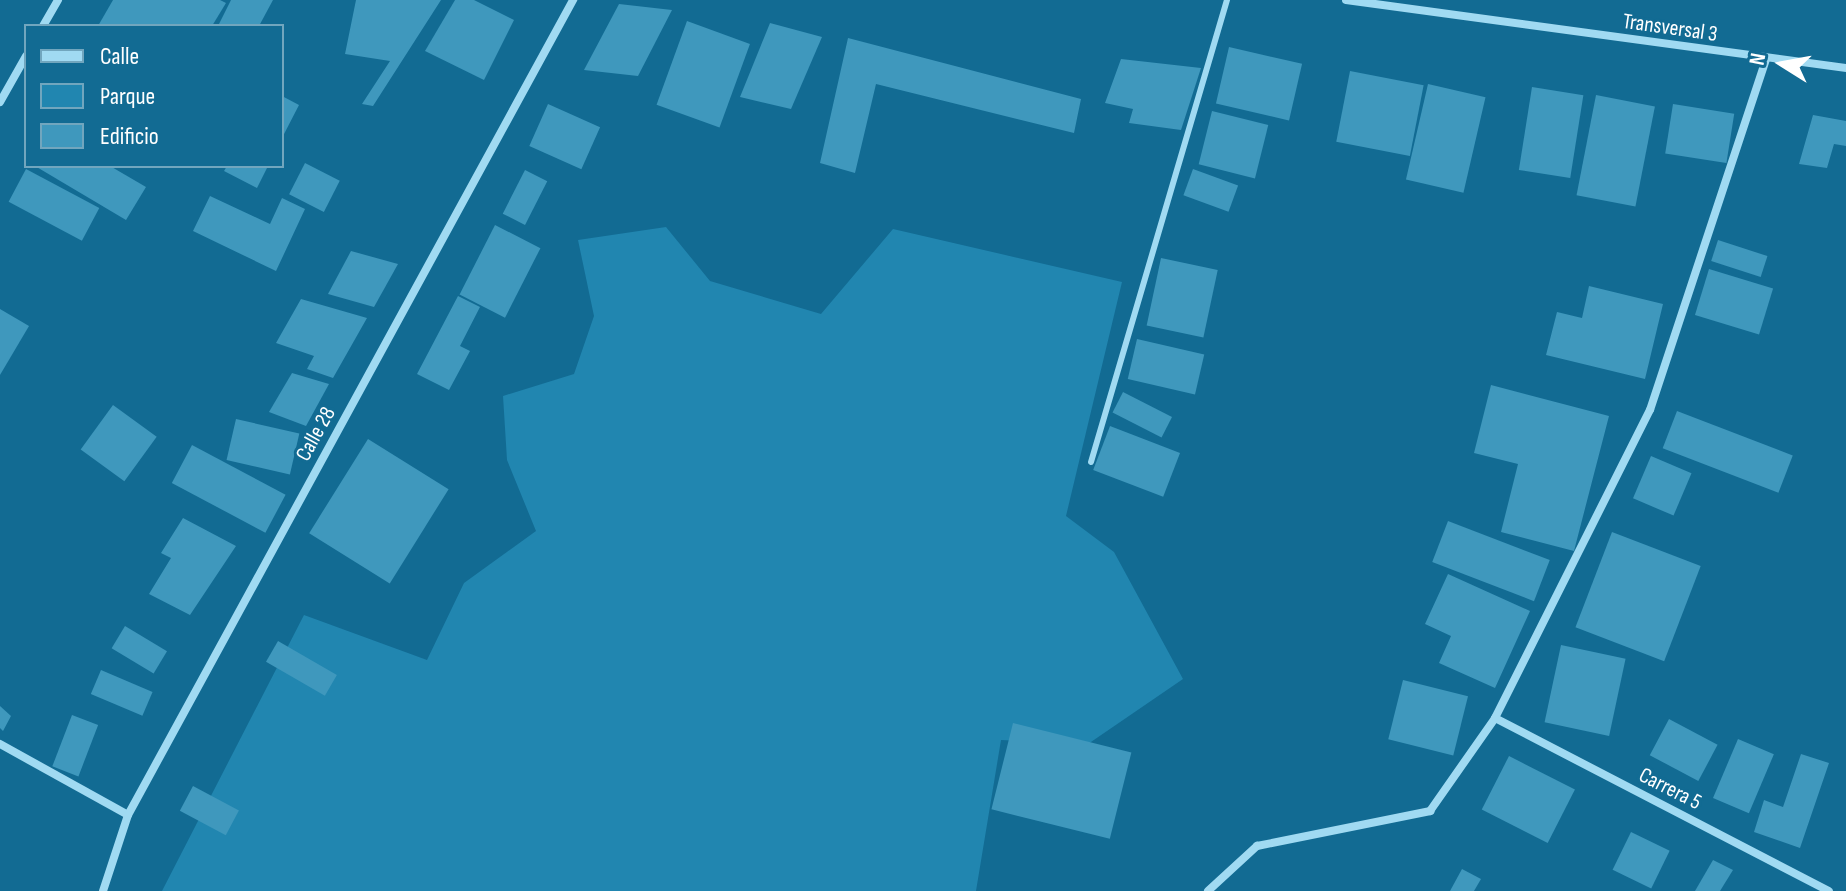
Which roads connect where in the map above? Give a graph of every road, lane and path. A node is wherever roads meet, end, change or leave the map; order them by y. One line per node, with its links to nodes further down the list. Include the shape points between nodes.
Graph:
1 (58, 0): 5 (street)
2 (573, 0): 13 (street, Calle 28)
3 (1227, 0): 10 (lane)
4 (1346, 0): 7 (street, Transversal 3)
5 (44, 24)
6 (24, 60): 9 (street)
7 (1766, 60): 8 (street, Transversal 3); 11 (street, via 1650,410)
8 (1846, 68)
9 (0, 102)
10 (1091, 462)
11 (1495, 718): 15 (street, via 1430,811 1257,846); 16 (street, Carrera 5)
12 (0, 744): 13 (street)
13 (128, 815): 14 (street, Calle 28)
14 (103, 891)
15 (1208, 891)
16 (1829, 891)

